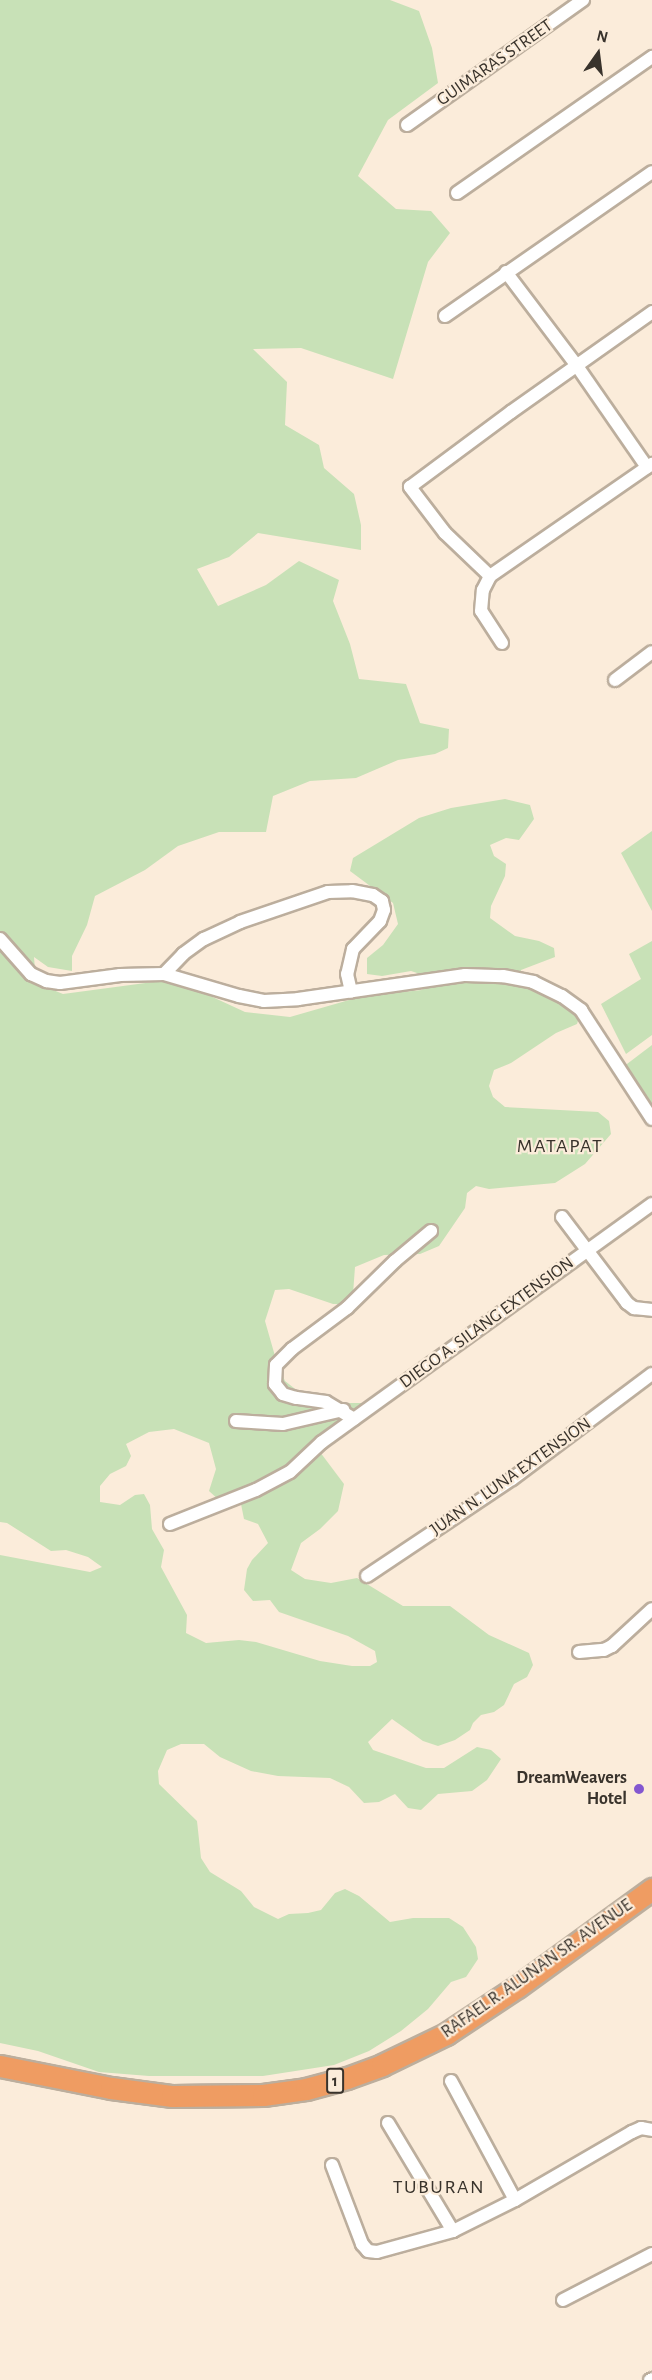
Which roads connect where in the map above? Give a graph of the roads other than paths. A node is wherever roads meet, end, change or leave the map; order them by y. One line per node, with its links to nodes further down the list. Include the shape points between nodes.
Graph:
1 (583, 0): 3 (street, GUIMARAS STREET)
2 (652, 57): 5 (street)
3 (407, 125)
4 (652, 172): 6 (street)
5 (457, 193)
6 (506, 272): 8 (street); 9 (street)
7 (652, 312): 9 (street)
8 (446, 316)
9 (577, 366): 10 (street); 11 (street, via 410,487 445,533)
10 (650, 466): 11 (street)
11 (490, 576): 12 (street, via 483,590 481,611)
12 (502, 644)
13 (652, 652): 14 (street)
14 (615, 680)
15 (0, 939): 16 (street, via 31,974 45,981)
16 (164, 974): 17 (street, via 264,1001); 17 (street, via 204,939 240,922 328,892 352,891 374,895 382,901 384,910 380,921 353,949 347,974)
17 (351, 992): 18 (street, via 465,975 533,982 581,1010)
18 (652, 1119)
19 (652, 1204): 22 (street, DIEGO A. SILANG EXTENSION)
20 (562, 1217): 22 (street)
21 (431, 1231): 25 (street, via 347,1308 276,1365 275,1384 283,1394 326,1402)
22 (588, 1250): 23 (street, via 627,1302 634,1308); 26 (street, DIEGO A. SILANG EXTENSION)
23 (652, 1310)
24 (652, 1374): 29 (street, JUAN N. LUNA EXTENSION, via 512,1479)
25 (343, 1410): 26 (street); 27 (street, via 283,1424)
26 (354, 1419): 28 (street, DIEGO A. SILANG EXTENSION, via 274,1482)
27 (236, 1421)
28 (171, 1524)
29 (367, 1576)
30 (652, 1609): 31 (street, via 612,1646)
31 (579, 1652)
32 (652, 1889): 33 (highway, RAFAEL R. ALUNAN SR. AVENUE / 1, via 446,2034 348,2078 263,2095 171,2096)
33 (0, 2066)
34 (451, 2082): 38 (street)
35 (388, 2123): 39 (street)
36 (652, 2130): 38 (street, via 641,2128 632,2132)
37 (332, 2164): 39 (street, via 362,2244 368,2250 377,2252)
38 (515, 2200): 39 (street)
39 (453, 2230)
40 (652, 2254): 41 (street)
41 (563, 2300)

